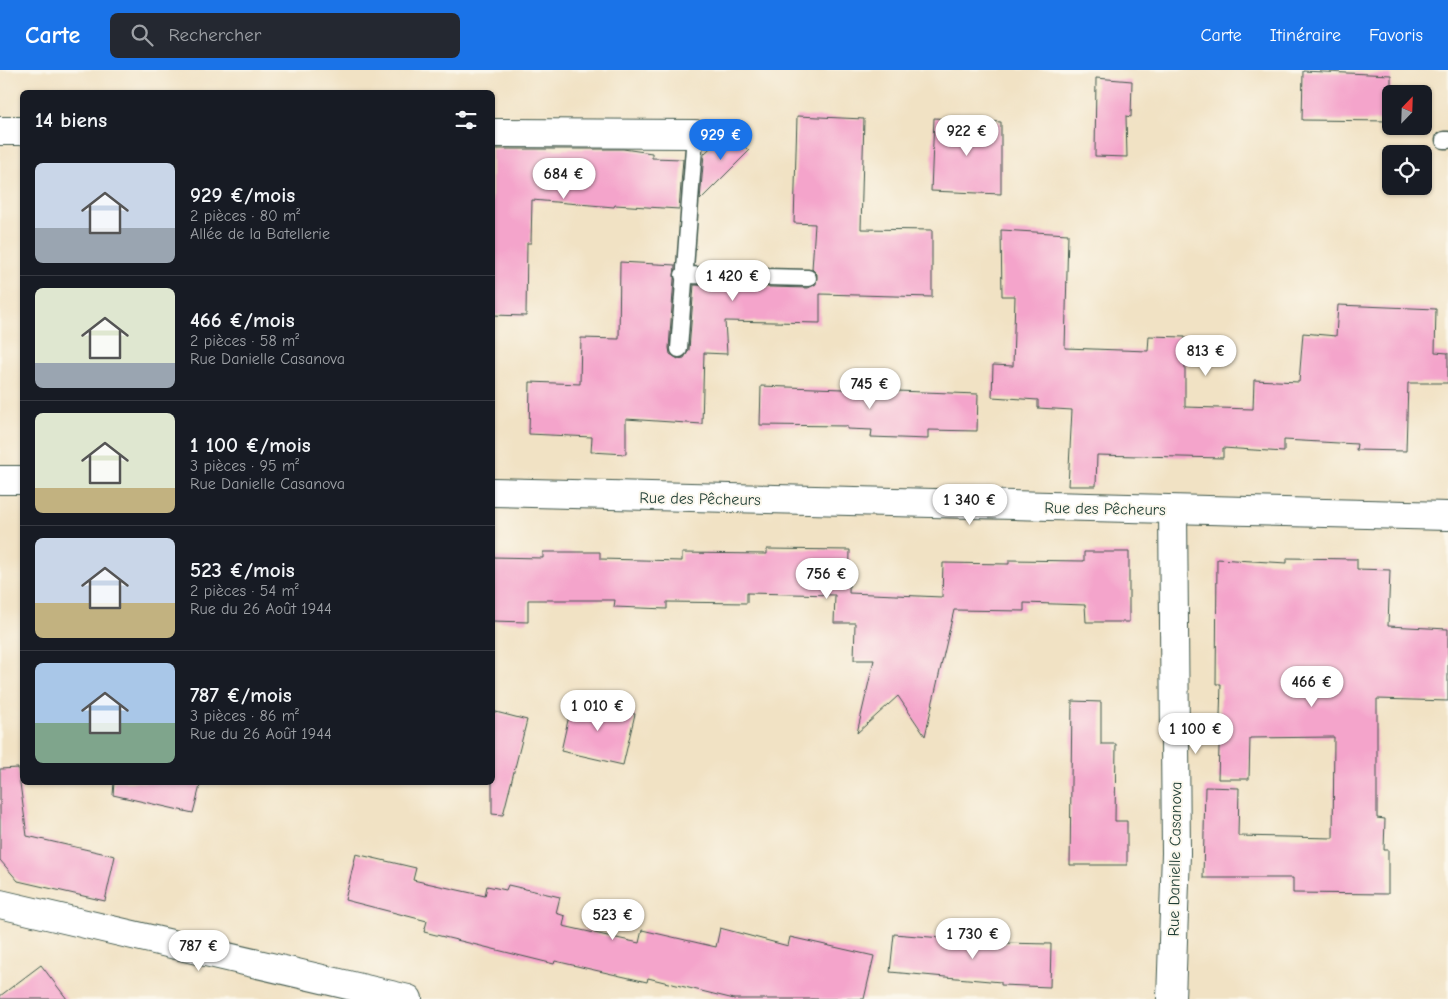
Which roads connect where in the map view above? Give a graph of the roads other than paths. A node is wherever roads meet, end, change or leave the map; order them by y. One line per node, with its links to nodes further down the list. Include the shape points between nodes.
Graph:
1 (0, 131): 2 (street)
2 (20, 131)
3 (495, 133): 4 (street)
4 (695, 134): 5 (lane)
5 (684, 275): 6 (lane); 7 (lane)
6 (808, 278)
7 (679, 349)
8 (0, 480): 9 (street)
9 (20, 480)
10 (495, 492): 11 (street, Rue des Pêcheurs)
11 (1173, 510): 12 (street, Rue des Pêcheurs); 15 (street, Rue Danielle Casanova, via 1176,853)
12 (1448, 516)
13 (0, 904): 14 (street)
14 (408, 999)
15 (1171, 999)

